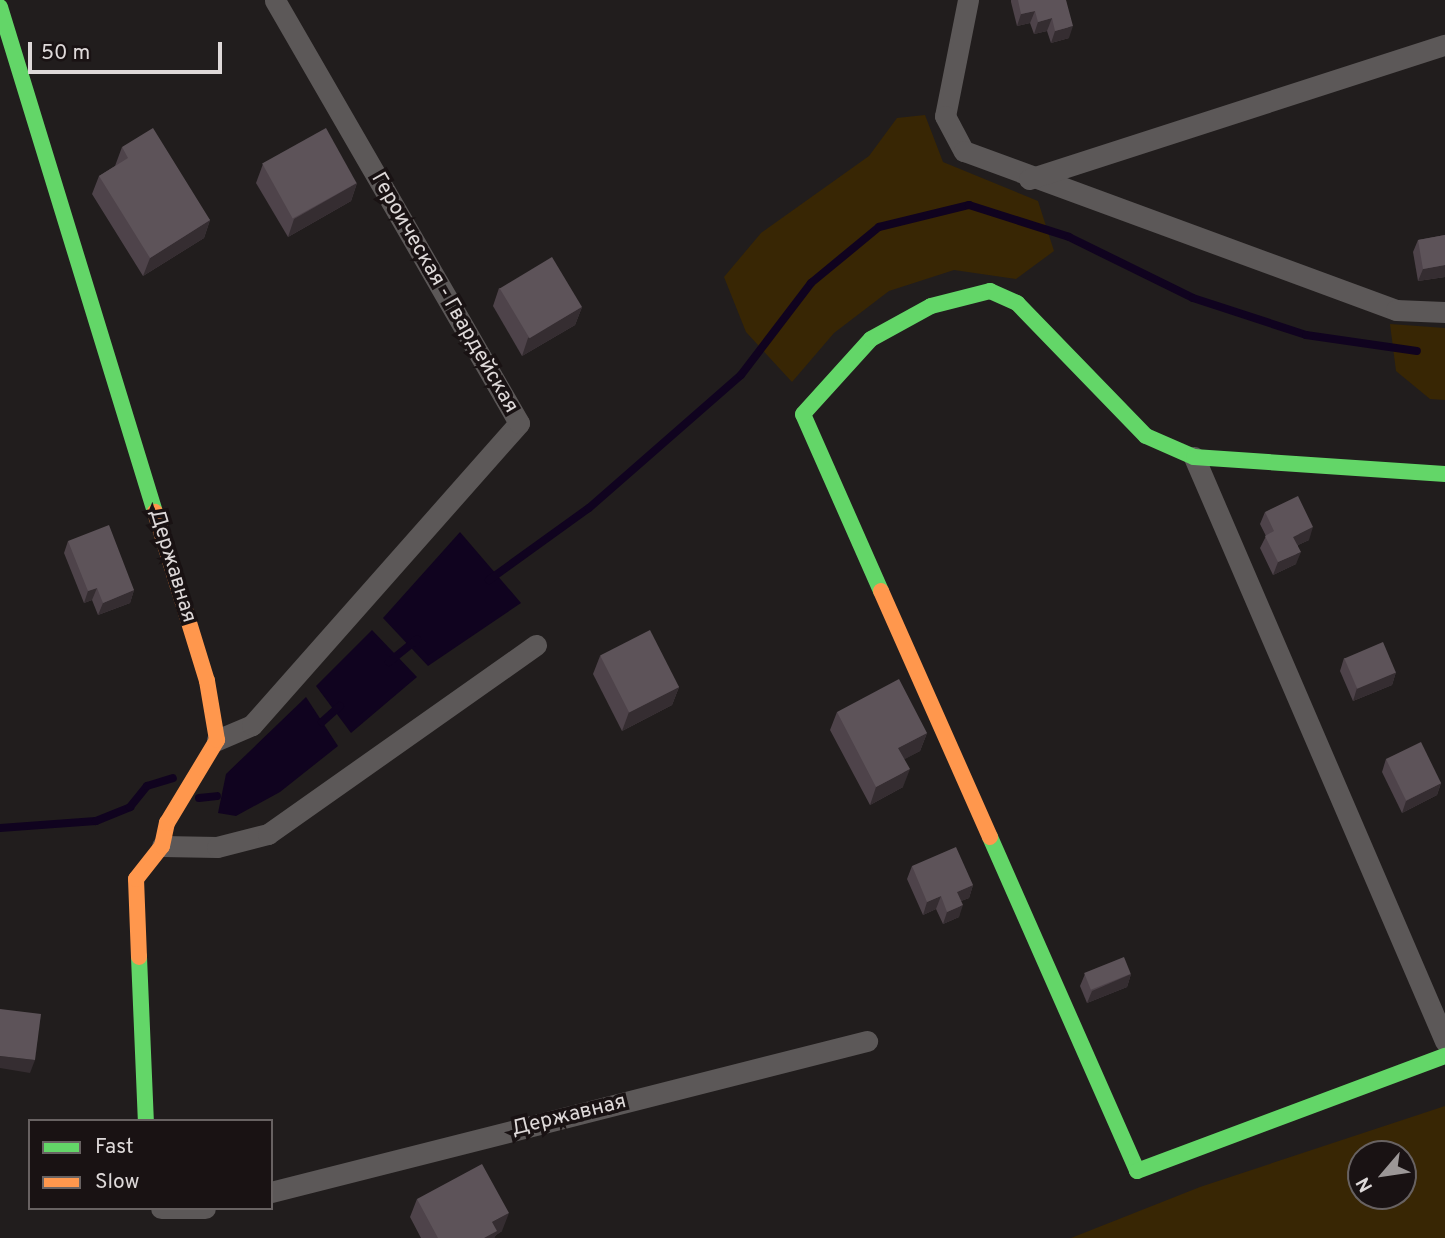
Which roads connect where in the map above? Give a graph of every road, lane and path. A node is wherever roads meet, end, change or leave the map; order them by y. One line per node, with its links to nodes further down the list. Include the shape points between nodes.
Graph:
1 (275, 0): 10 (street, Героическая - Гвардейская, via 519,423 252,725)
2 (968, 0): 5 (street, via 945,116 964,150)
3 (0, 7): 10 (street, Державная, via 207,681)
4 (1445, 45): 5 (street)
5 (1029, 179): 6 (street, via 1395,310)
6 (1445, 313)
7 (1195, 457): 8 (street); 13 (street); 14 (street, via 1146,436 1017,303 990,291 931,306 871,339 803,414 1137,1171)
8 (1445, 474)
9 (536, 645): 11 (street, via 268,834 217,847)
10 (217, 740): 11 (street, via 167,822)
11 (162, 846): 15 (street, via 136,878)
12 (867, 1041): 16 (street, Державная)
13 (1445, 1041)
14 (1445, 1056)
15 (146, 1119)
16 (273, 1191)

